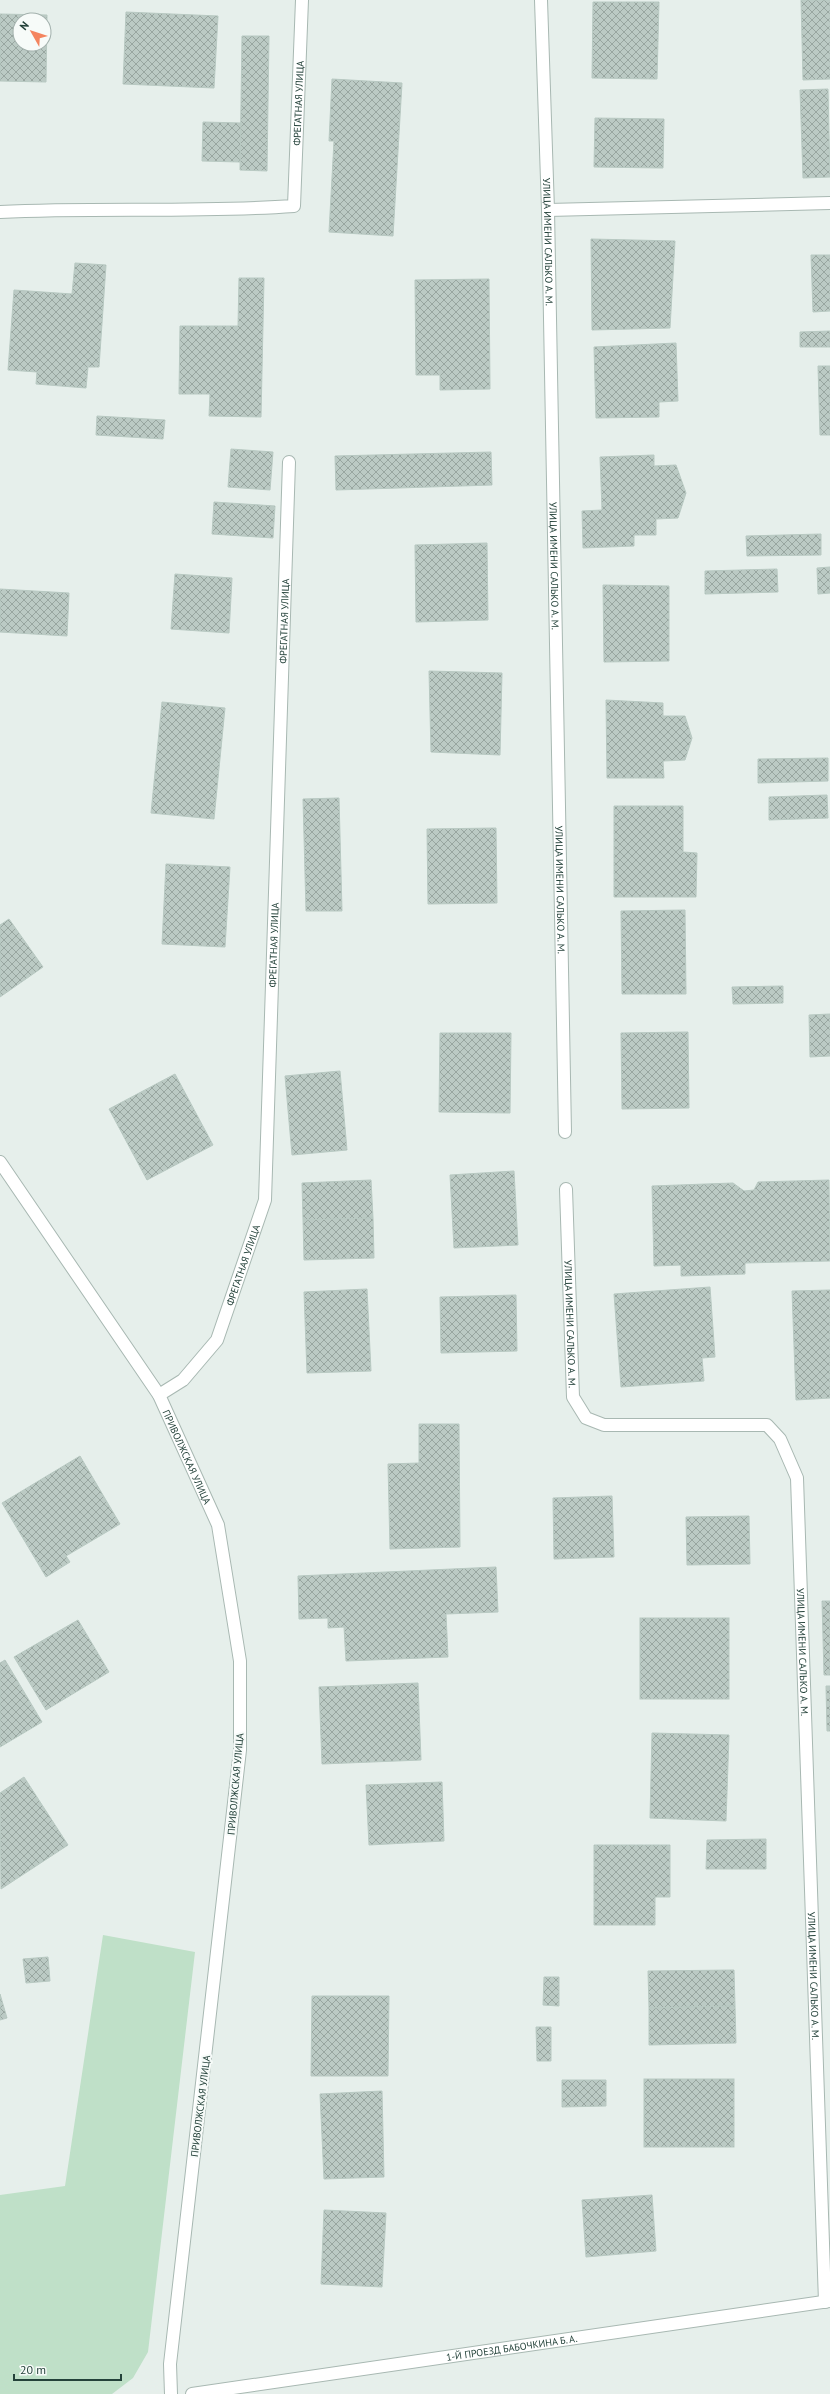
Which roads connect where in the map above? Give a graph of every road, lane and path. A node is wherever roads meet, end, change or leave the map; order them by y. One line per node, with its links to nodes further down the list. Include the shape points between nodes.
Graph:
1 (302, 0): 5 (street, ФРЕГАТНАЯ УЛИЦА, via 294,206 254,209 80,208)
2 (541, 0): 4 (street, УЛИЦА ИМЕНИ САЛЬКО А. М.)
3 (830, 203): 4 (street)
4 (548, 210): 7 (street, УЛИЦА ИМЕНИ САЛЬКО А. М.)
5 (0, 212)
6 (289, 462): 10 (street, ФРЕГАТНАЯ УЛИЦА, via 265,1200 217,1340 183,1380)
7 (565, 1132)
8 (0, 1162): 10 (street, ПРИВОЛЖСКАЯ УЛИЦА)
9 (566, 1189): 11 (street, УЛИЦА ИМЕНИ САЛЬКО А. М., via 573,1397 586,1418 604,1425 767,1425 780,1438 797,1478)
10 (159, 1395): 12 (street, ПРИВОЛЖСКАЯ УЛИЦА, via 218,1525 240,1668 240,1750 170,2364)
11 (827, 2302): 13 (street, 1-Й ПРОЕЗД БАБОЧКИНА Б. А.)
12 (171, 2394)
13 (192, 2394)

